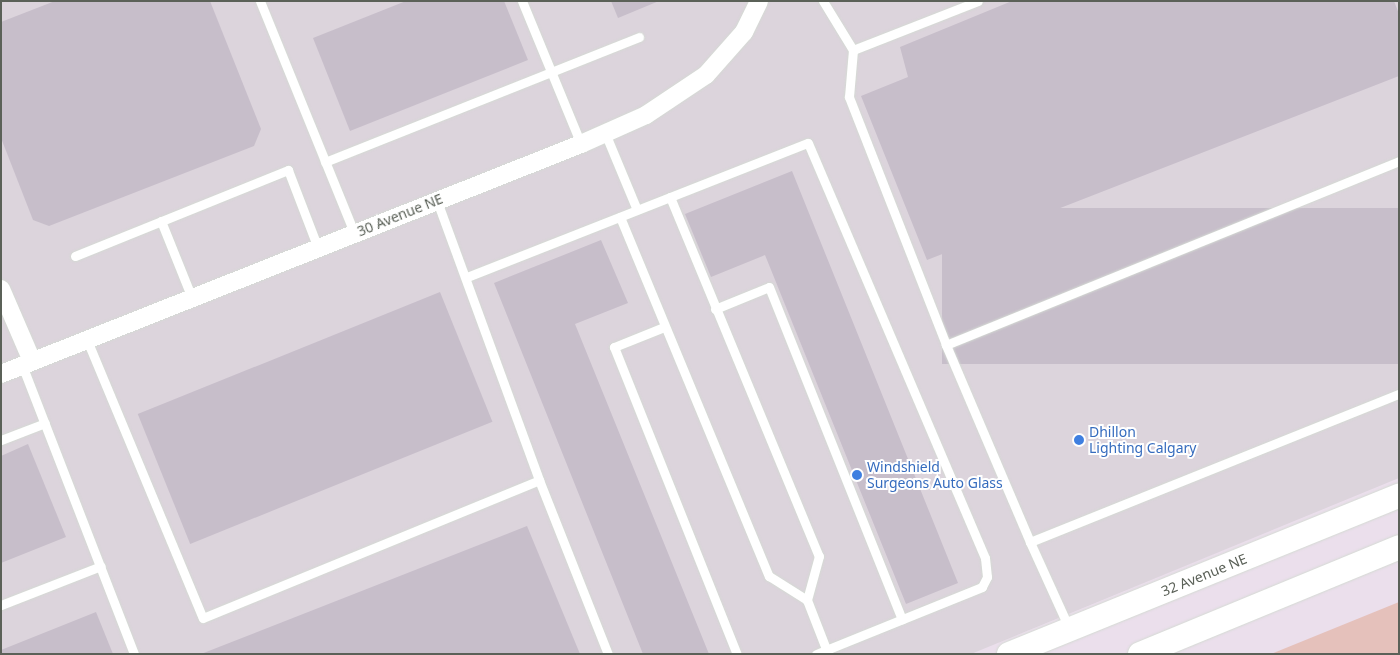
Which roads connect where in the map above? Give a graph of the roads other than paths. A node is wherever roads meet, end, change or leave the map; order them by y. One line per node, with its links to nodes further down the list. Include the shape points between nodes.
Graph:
1 (260, 1): 12 (lane)
2 (522, 1): 8 (lane)
3 (759, 1): 9 (street, 30 Avenue NE, via 744,32 706,75 646,115)
4 (824, 1): 7 (lane)
5 (978, 1): 7 (lane)
6 (639, 37): 8 (lane)
7 (853, 50): 27 (lane, via 849,97)
8 (551, 71): 10 (lane); 12 (lane)
9 (605, 133): 10 (street, 30 Avenue NE); 15 (lane)
10 (581, 144): 14 (street, 30 Avenue NE)
11 (1399, 161): 27 (lane)
12 (325, 162): 18 (lane)
13 (670, 197): 15 (lane); 24 (lane); 40 (lane, via 808,143 985,558 987,577 982,586)
14 (437, 201): 18 (street, 30 Avenue NE); 21 (lane)
15 (637, 210): 16 (lane)
16 (620, 217): 21 (lane); 25 (lane)
17 (161, 221): 19 (lane, via 288,170); 20 (lane); 23 (lane)
18 (354, 233): 19 (street, 30 Avenue NE)
19 (318, 248): 23 (street, 30 Avenue NE)
20 (75, 256)
21 (467, 277): 33 (lane)
22 (1, 289): 28 (street)
23 (192, 298): 26 (street, 30 Avenue NE)
24 (715, 309): 38 (lane, via 819,556); 40 (lane, via 769,287)
25 (664, 327): 38 (lane, via 769,576); 45 (lane, via 614,347)
26 (87, 340): 28 (street, 30 Avenue NE); 33 (lane, via 203,618)
27 (946, 345): 35 (lane)
28 (27, 363): 29 (street, 30 Avenue NE); 31 (lane)
29 (1, 374)
30 (1399, 394): 35 (lane)
31 (45, 423): 32 (lane); 37 (lane)
32 (1, 440)
33 (539, 480): 44 (lane)
34 (1399, 496): 41 (main road, 32 Avenue NE)
35 (1030, 542): 41 (lane)
36 (1399, 547): 48 (main road)
37 (101, 566): 39 (lane); 43 (lane)
38 (806, 600): 42 (lane)
39 (1, 605)
40 (902, 619): 42 (lane)
41 (1070, 629): 47 (main road, 32 Avenue NE)
42 (828, 652): 46 (lane)
43 (134, 654)
44 (608, 654)
45 (737, 654)
46 (816, 654)
47 (1009, 654)
48 (1140, 654)

